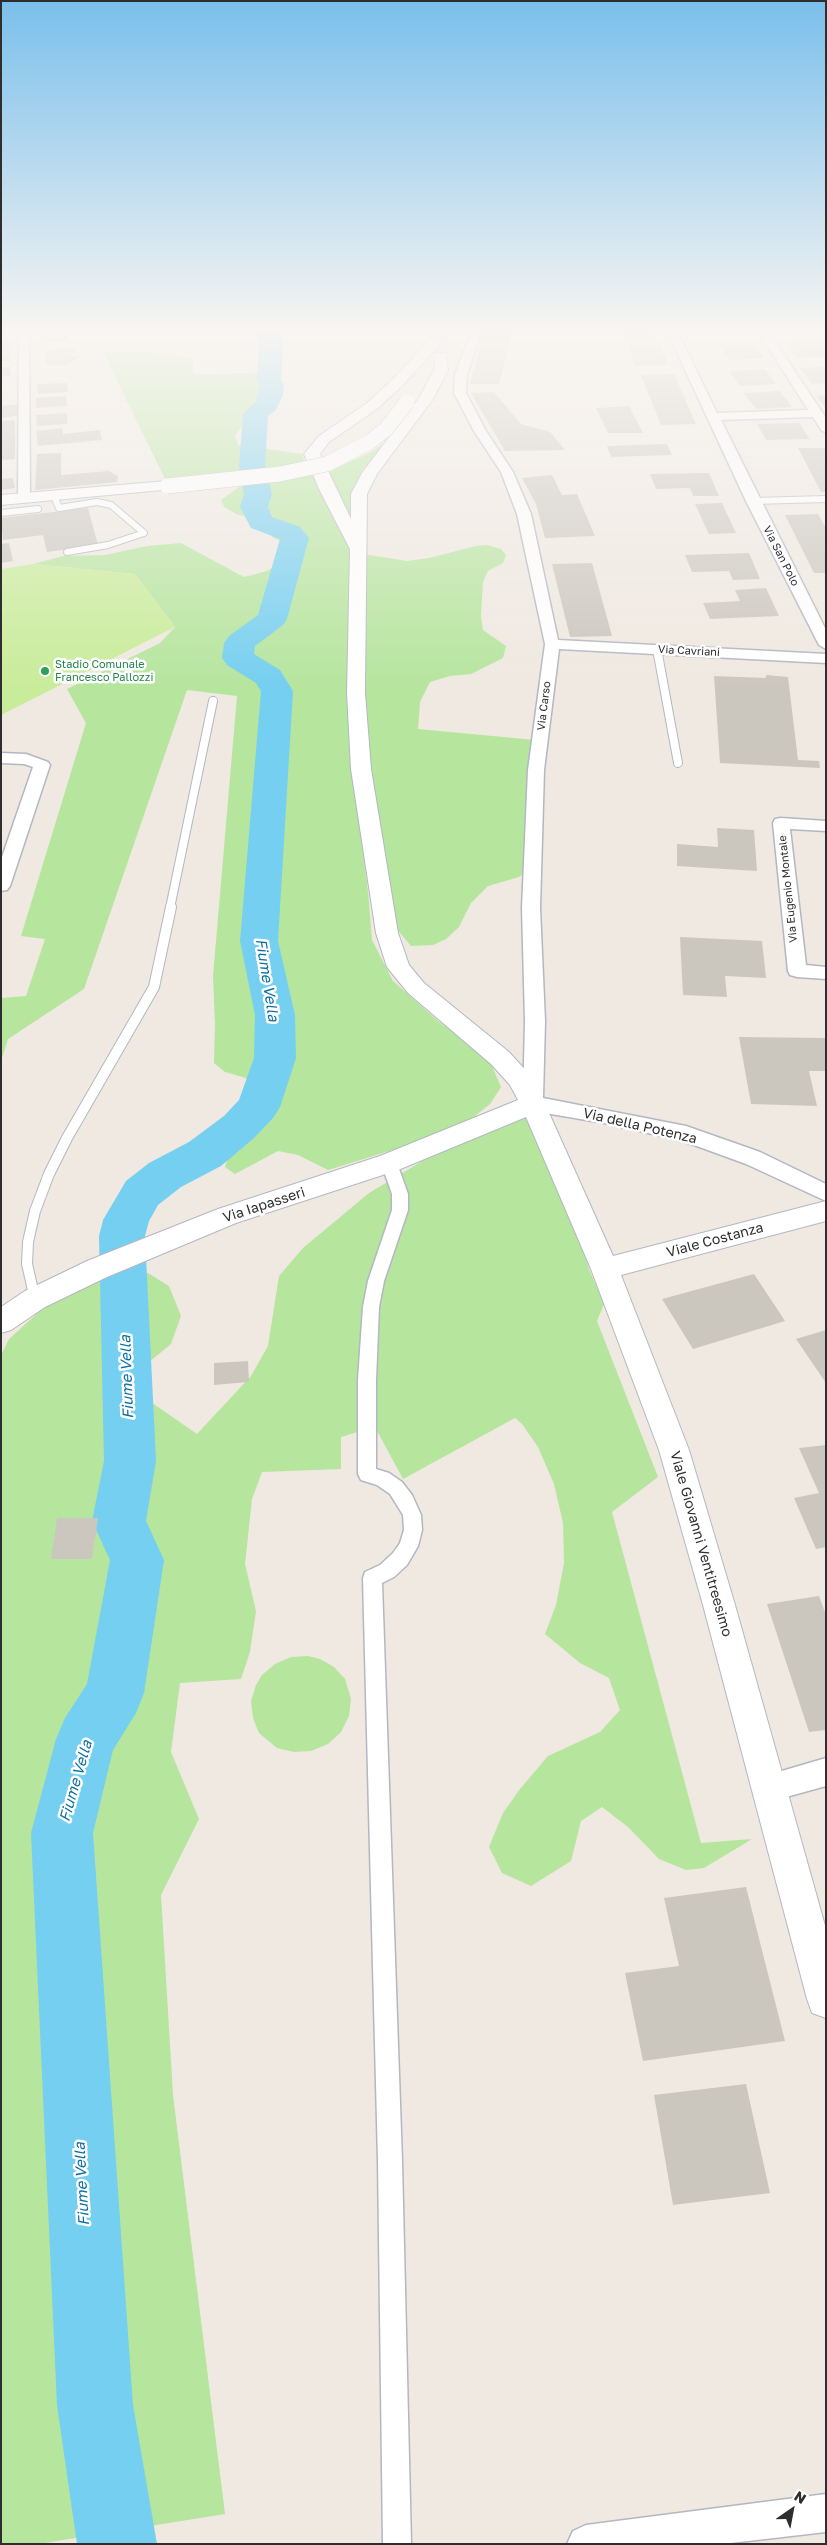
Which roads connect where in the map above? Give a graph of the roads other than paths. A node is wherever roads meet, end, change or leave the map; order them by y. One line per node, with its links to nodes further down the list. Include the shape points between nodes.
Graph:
1 (22, 450): 11 (street)
2 (314, 450): 14 (street, via 312,454 328,491)
3 (354, 450): 7 (street, bridge, via 327,464 280,474)
4 (389, 450): 14 (street, Viale Giovanni Ventitreesimo, via 364,483 360,494)
5 (492, 450): 16 (street, Via Carso, via 507,472 524,514)
6 (729, 450): 10 (street, Via San Polo)
7 (54, 496): 11 (street); 15 (lane, via 59,508 97,502 111,505 144,534 108,545)
8 (826, 499): 10 (lane)
9 (1, 500): 11 (street)
10 (753, 501): 17 (street, Via San Polo)
11 (21, 503): 12 (lane); 13 (lane)
12 (38, 509)
13 (1, 513)
14 (358, 550): 26 (street, Viale Giovanni Ventitreesimo, via 356,693 361,769 387,934 398,966 416,988 500,1058 520,1080)
15 (67, 552)
16 (552, 644): 18 (street, Via Cavriani); 26 (street, Via Carso, via 536,770 531,908 535,1021)
17 (826, 645)
18 (657, 649): 19 (street, Via Cavriani); 22 (lane)
19 (826, 659)
20 (213, 701): 31 (lane, via 154,987 67,1138 35,1210 27,1264)
21 (1, 758): 24 (street, via 42,764)
22 (678, 763)
23 (826, 826): 25 (street, Via Eugenio Montale, via 781,823 797,971)
24 (1, 886)
25 (826, 973)
26 (533, 1104): 27 (street, Via Iapasseri); 28 (street, Via della Potenza, via 686,1134 753,1158); 30 (street, Viale Giovanni Ventitreesimo)
27 (389, 1163): 31 (street, Via Iapasseri, via 227,1216 97,1269); 37 (street, via 400,1194 400,1210 376,1281 371,1307 367,1380 368,1474 396,1488 412,1515 413,1530 409,1546 400,1559 388,1571 372,1578 390,2161)
28 (826, 1194)
29 (826, 1211): 30 (street, Viale Costanza)
30 (605, 1268): 34 (street, Viale Giovanni Ventitreesimo, via 674,1450)
31 (34, 1299): 32 (street, Via Iapasseri)
32 (1, 1322)
33 (826, 1772): 34 (street)
34 (768, 1788): 35 (street, Viale Giovanni Ventitreesimo)
35 (826, 1999)
36 (826, 2513): 38 (street)
37 (397, 2544)
38 (586, 2544)

